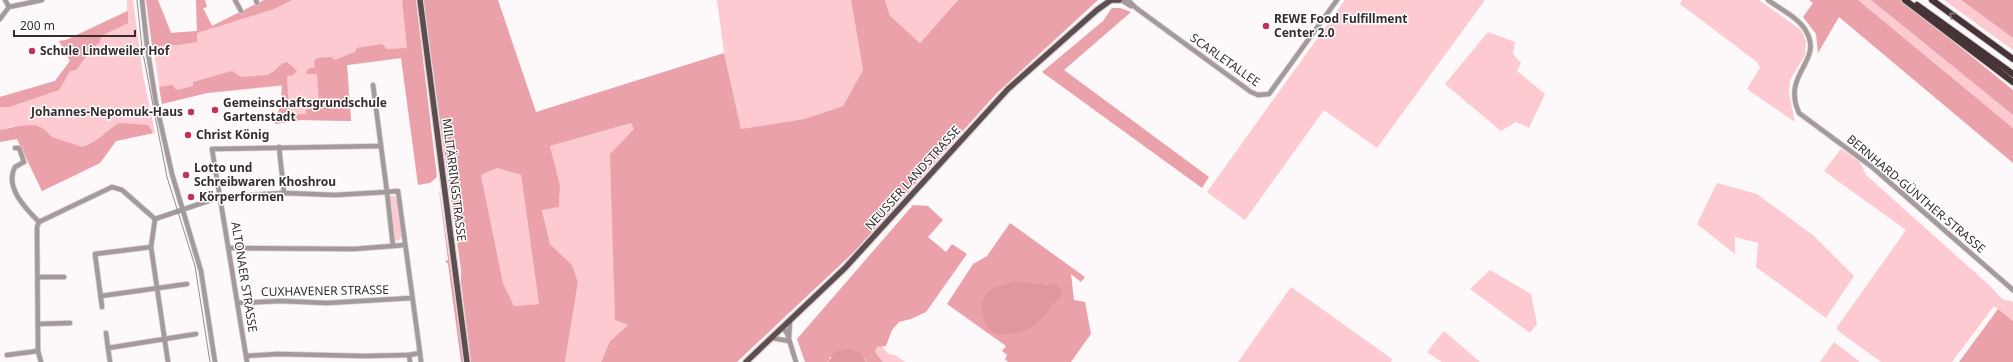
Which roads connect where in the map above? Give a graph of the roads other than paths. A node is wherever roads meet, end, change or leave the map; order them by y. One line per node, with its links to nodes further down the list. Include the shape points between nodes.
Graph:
1 (5, 0): 15 (street)
2 (42, 0): 15 (street)
3 (142, 0): 32 (street, via 150,71 164,139)
4 (235, 0): 18 (street)
5 (420, 0): 70 (main road, MILITÄRRINGSTRASSE)
6 (1105, 0): 17 (main road, NEUSSER LANDSTRASSE)
7 (1111, 0): 8 (main road, NEUSSER LANDSTRASSE); 17 (main road, NEUSSER LANDSTRASSE)
8 (1120, 0): 16 (street, SCARLETALLEE)
9 (1128, 0): 16 (street, SCARLETALLEE)
10 (1337, 0): 16 (street, SCARLETALLEE, via 1269,94 1263,96 1251,92)
11 (1768, 0): 43 (street, BERNHARD-GÜNTHER-STRASSE, via 1800,24 1810,40 1809,59 1796,78 1794,91 1799,113 1872,167)
12 (1905, 0): 24 (highway)
13 (1911, 0): 23 (highway)
14 (1932, 0): 20 (highway, one-way to 14)
15 (9, 7): 19 (street)
16 (1136, 8)
17 (1097, 10): 48 (main road, NEUSSER LANDSTRASSE, via 1008,89 865,247)
18 (241, 11)
19 (0, 19)
20 (1971, 29): 21 (highway); 22 (highway)
21 (2013, 54)
22 (2013, 59)
23 (2013, 74)
24 (2013, 82)
25 (373, 86): 26 (street)
26 (381, 146): 27 (street); 29 (street)
27 (279, 147): 30 (street); 31 (street, ALTONAER STRASSE, via 212,149)
28 (15, 148): 34 (street, via 19,148 24,162 15,167 12,182 22,205)
29 (387, 192): 30 (street, via 335,195); 35 (street, via 398,191); 36 (street)
30 (284, 193): 31 (street)
31 (220, 196): 32 (street); 38 (street, ALTONAER STRASSE)
32 (183, 209): 33 (street); 66 (street, via 201,271)
33 (155, 219): 34 (street, via 122,190 112,187); 37 (street)
34 (39, 222): 39 (street)
35 (405, 245): 36 (street); 45 (street)
36 (393, 246): 38 (street, via 354,249)
37 (151, 247): 42 (street); 44 (street, via 95,254)
38 (229, 248): 46 (street, ALTONAER STRASSE)
39 (38, 277): 40 (street); 50 (street)
40 (64, 277)
41 (187, 284): 42 (street)
42 (157, 288): 44 (street); 55 (street)
43 (2013, 290)
44 (101, 296): 47 (street)
45 (412, 298): 46 (street, CUXHAVENER STRASSE, via 327,303); 59 (street)
46 (238, 303): 62 (street, ALTONAER STRASSE)
47 (102, 307)
48 (790, 321): 51 (main road, NEUSSER LANDSTRASSE); 56 (street)
49 (70, 323): 50 (street)
50 (38, 324): 58 (street)
51 (783, 328): 54 (main road, NEUSSER LANDSTRASSE); 56 (street)
52 (106, 333): 57 (street)
53 (196, 334): 55 (street)
54 (772, 338): 56 (street); 71 (main road, NEUSSER LANDSTRASSE)
55 (164, 339): 57 (street); 65 (street)
56 (790, 341): 72 (street)
57 (108, 348): 64 (street)
58 (38, 351): 60 (street); 63 (street)
59 (420, 353): 61 (street); 69 (street)
60 (7, 355)
61 (409, 355): 62 (street); 68 (street)
62 (246, 356): 67 (street, ALTONAER STRASSE)
63 (41, 362)
64 (110, 362)
65 (168, 362)
66 (215, 362)
67 (247, 362)
68 (410, 362)
69 (421, 362)
70 (467, 362)
71 (746, 362)
72 (796, 362)

